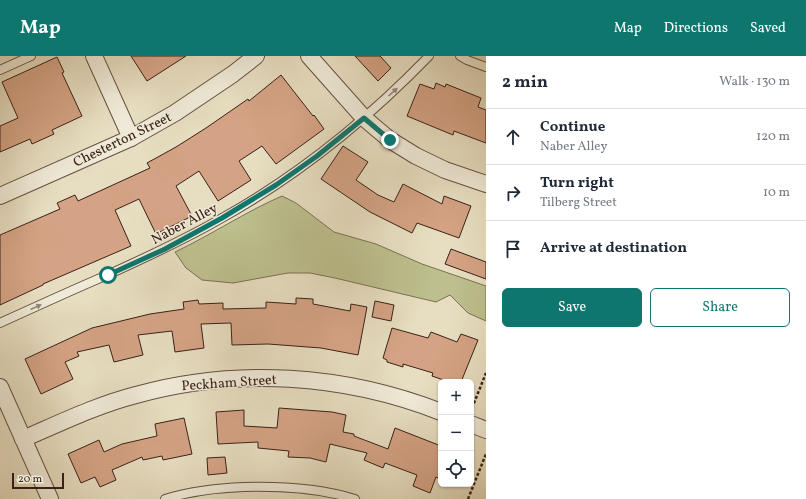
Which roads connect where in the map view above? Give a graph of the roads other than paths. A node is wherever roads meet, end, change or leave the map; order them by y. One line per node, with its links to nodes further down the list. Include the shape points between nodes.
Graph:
1 (30, 56): 8 (lane)
2 (94, 56): 10 (street)
3 (256, 56): 10 (street, Chesterton Street, via 175,113)
4 (309, 56): 9 (street)
5 (429, 56): 9 (lane, Naber Alley, one-way to 5)
6 (460, 56): 7 (lane)
7 (486, 67)
8 (0, 70)
9 (364, 118): 11 (street, via 390,140 416,156 445,170); 13 (lane, Naber Alley, one-way to 9, via 165,249 222,218 282,181)
10 (131, 138): 12 (street, Chesterton Street)
11 (486, 184)
12 (0, 196)
13 (0, 323)
14 (0, 387): 18 (street)
15 (438, 411): 18 (street, Peckham Street, via 390,395 342,384 300,379 217,380 176,385 135,395 96,408)
16 (474, 425): 17 (street)
17 (486, 430)
18 (23, 439): 19 (street)
19 (50, 499)
20 (165, 499): 21 (lane, via 227,488 288,487 341,494)
21 (355, 499)

